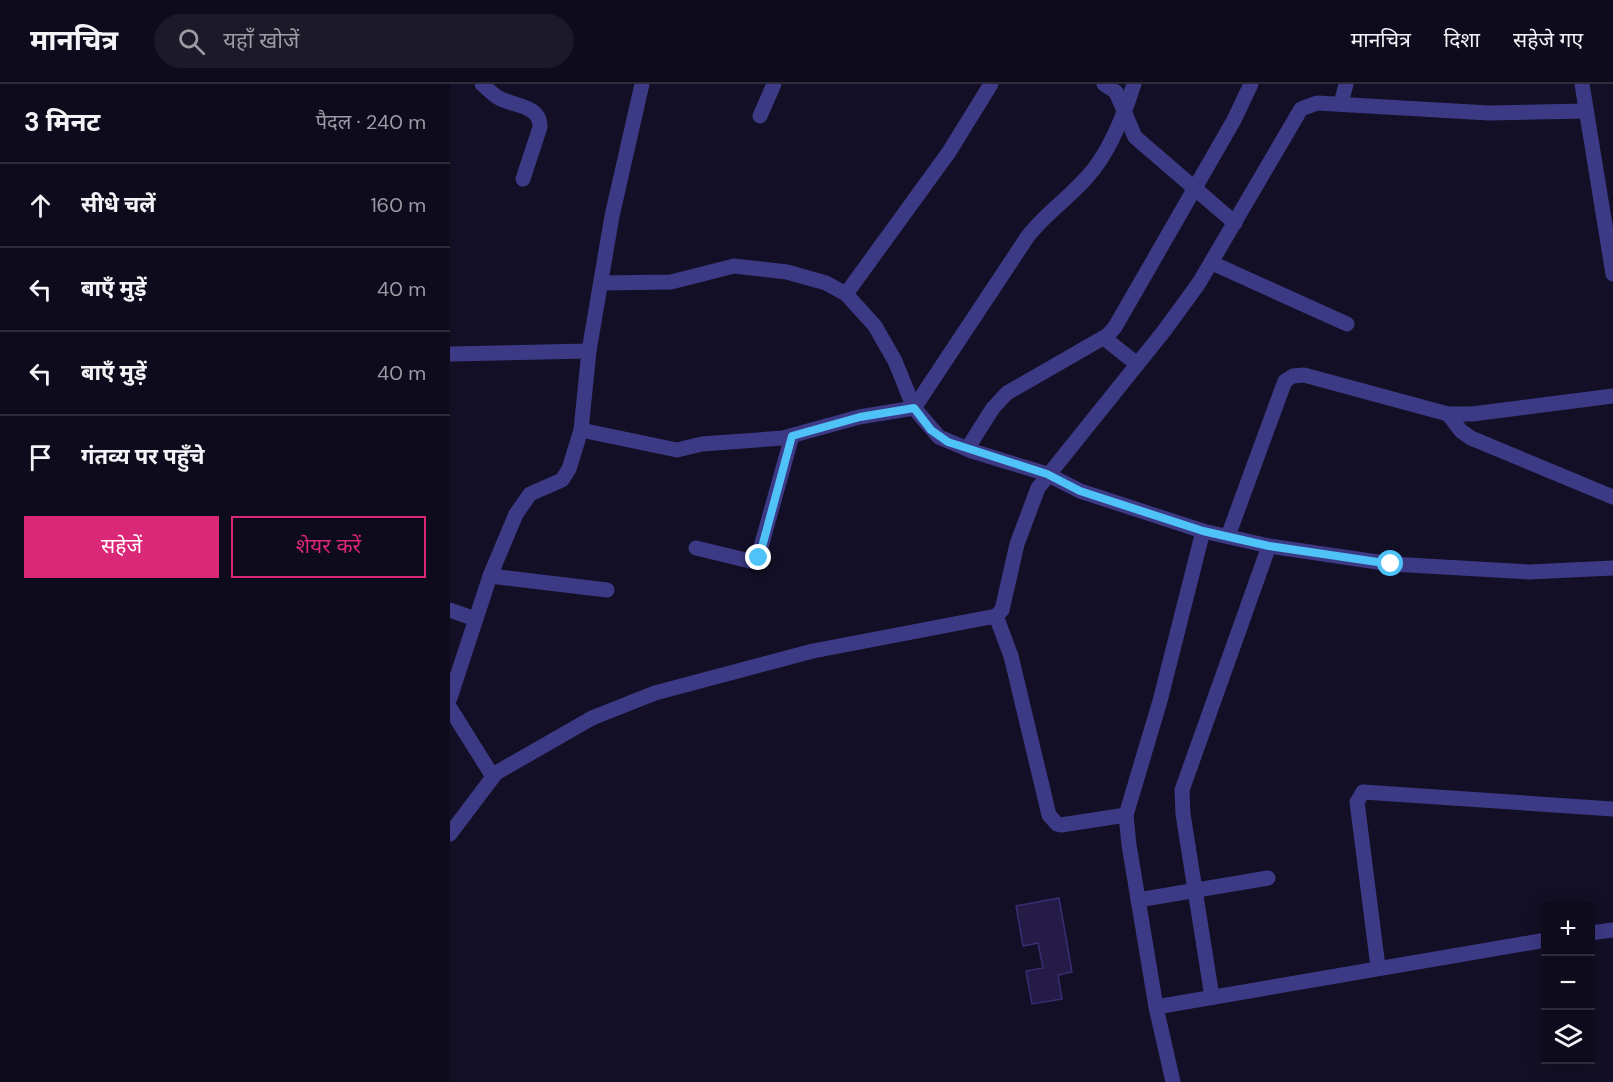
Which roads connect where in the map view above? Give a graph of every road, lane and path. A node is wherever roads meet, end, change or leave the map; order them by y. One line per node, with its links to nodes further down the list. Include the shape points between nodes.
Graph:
1 (482, 84): 14 (street, via 500,99 534,111 540,118 539,133)
2 (642, 84): 20 (street)
3 (774, 84): 13 (street)
4 (992, 84): 21 (street, via 949,152)
5 (1104, 84): 12 (street, via 1116,92)
6 (1134, 84): 12 (street)
7 (1251, 84): 15 (street)
8 (1346, 84): 10 (street)
9 (1582, 84): 11 (street)
10 (1341, 104): 11 (street, via 1489,113); 17 (street, via 1310,104 1300,109)
11 (1586, 111): 16 (street)
12 (1124, 113): 15 (street, via 1135,137); 28 (street, via 1090,174 1028,236)
13 (760, 116)
14 (523, 179)
15 (1195, 187): 17 (street); 23 (street, via 1116,327)
16 (1606, 190): 19 (street)
17 (1235, 223): 18 (street)
18 (1212, 263): 22 (street); 26 (street)
19 (1613, 274)
20 (601, 283): 21 (street, via 684,281 734,266 801,275); 24 (street)
21 (846, 294): 28 (street, via 886,343)
22 (1347, 324)
23 (1104, 338): 26 (street); 32 (street, via 1007,393)
24 (589, 351): 25 (street); 30 (street)
25 (450, 354)
26 (1137, 364): 33 (street)
27 (1613, 396): 29 (street)
28 (914, 408): 31 (street, via 860,417); 32 (street, via 939,437)
29 (1448, 414): 34 (street, via 1471,438); 36 (street, via 1304,375 1288,378)
30 (581, 430): 31 (street, via 670,450); 40 (street, via 562,480 530,494 521,504)
31 (792, 436): 38 (street, via 757,561)
32 (967, 449): 33 (street)
33 (1047, 474): 35 (street, via 1080,491); 43 (street, via 1029,508 1002,610)
34 (1613, 497)
35 (1203, 531): 36 (street); 49 (street)
36 (1228, 536): 37 (street)
37 (1269, 546): 39 (street, via 1391,564 1528,572); 52 (street, via 1182,790)
38 (696, 548)
39 (1613, 568)
40 (490, 576): 41 (street); 44 (street)
41 (607, 590)
42 (450, 610): 44 (street)
43 (996, 616): 47 (street, via 813,651 655,693 592,718); 49 (street, via 1011,656 1049,815 1061,825)
44 (475, 619): 45 (street)
45 (450, 698)
46 (450, 708): 47 (street, via 490,772)
47 (496, 774): 50 (street)
48 (1613, 809): 57 (street, via 1363,792 1357,802)
49 (1126, 815): 53 (street)
50 (450, 834)
51 (1269, 878): 52 (street)
52 (1195, 891): 53 (street); 58 (street)
53 (1138, 900): 59 (street)
54 (1613, 930): 55 (street)
55 (1595, 932)
56 (1541, 941): 57 (street)
57 (1378, 967): 58 (street)
58 (1212, 997): 59 (street)
59 (1156, 1007): 60 (street)
60 (1173, 1082)

